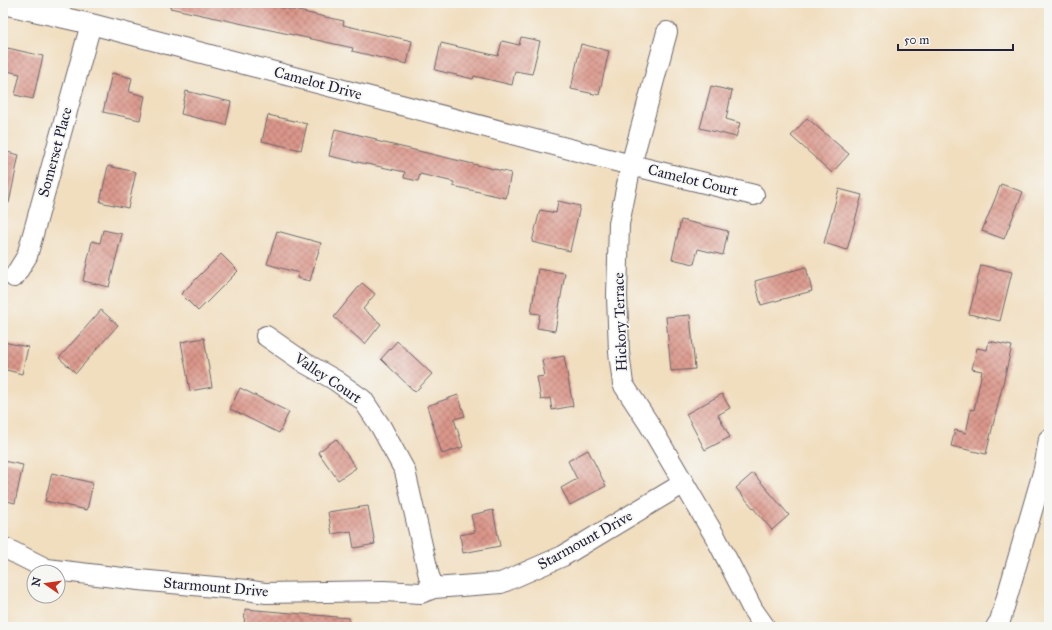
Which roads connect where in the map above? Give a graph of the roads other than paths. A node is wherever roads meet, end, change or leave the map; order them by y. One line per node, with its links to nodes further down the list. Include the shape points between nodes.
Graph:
1 (3, 4): 2 (street, Camelot Drive)
2 (91, 24): 4 (street, Camelot Drive); 6 (street, Somerset Place, via 27,256)
3 (667, 32): 4 (street, Hickory Terrace)
4 (631, 165): 5 (street, Camelot Court); 9 (street, Hickory Terrace, via 619,224 617,296 623,384)
5 (754, 195)
6 (14, 277)
7 (266, 336): 11 (street, Valley Court, via 363,400 405,471)
8 (1049, 439): 13 (street, via 1044,469 1000,621)
9 (684, 484): 11 (street, Starmount Drive, via 563,556 501,583); 12 (street, Hickory Terrace, via 716,538 753,610)
10 (3, 547): 11 (street, Starmount Drive, via 47,569 265,593 421,593)
11 (434, 588)
12 (765, 627)
13 (996, 627)

